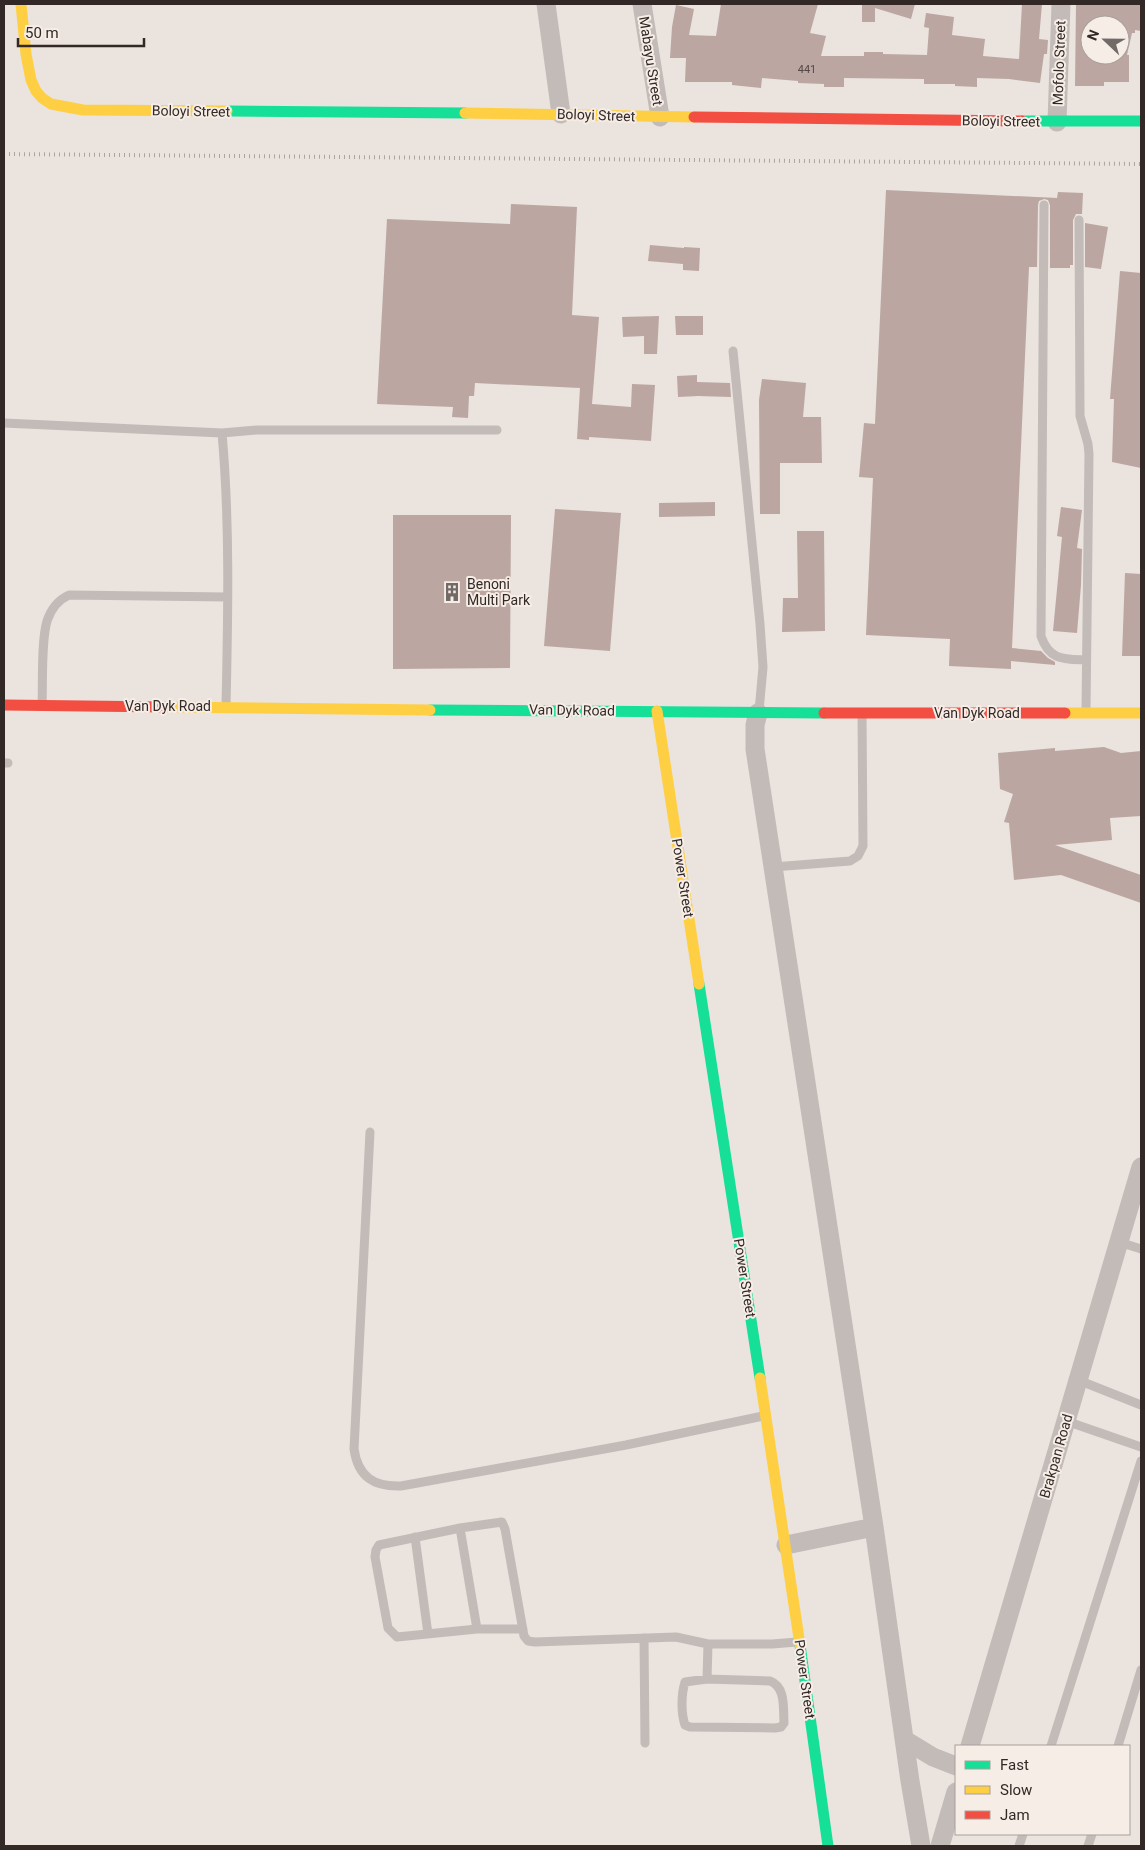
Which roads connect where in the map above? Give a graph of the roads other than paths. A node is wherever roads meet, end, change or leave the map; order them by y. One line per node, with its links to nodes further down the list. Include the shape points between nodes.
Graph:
1 (21, 4): 5 (street, Boloyi Street, via 28,73 33,88 41,98 63,108)
2 (546, 4): 5 (street)
3 (642, 4): 6 (street, Mabayu Street)
4 (1061, 4): 8 (street, Mofolo Street)
5 (561, 114): 6 (street, Boloyi Street)
6 (660, 117): 8 (street, Boloyi Street)
7 (1141, 121): 8 (street, Boloyi Street)
8 (1056, 122)
9 (1044, 205): 16 (lane, via 1041,636 1044,645 1057,657)
10 (1079, 220): 16 (lane, via 1080,416 1089,454)
11 (733, 351): 21 (lane, via 763,666)
12 (4, 423): 14 (lane)
13 (497, 430): 14 (lane, via 257,430)
14 (222, 433): 15 (lane, via 226,466)
15 (227, 597): 17 (lane, via 69,595 62,598 47,622); 19 (lane)
16 (1085, 660): 23 (lane)
17 (42, 705): 18 (street, Van Dyk Road); 19 (street, Van Dyk Road)
18 (4, 706)
19 (226, 706): 20 (street, Van Dyk Road)
20 (657, 711): 21 (street, Van Dyk Road); 32 (street, Power Street)
21 (758, 713): 22 (street, Van Dyk Road); 25 (street, via 755,748)
22 (862, 713): 23 (street, Van Dyk Road); 25 (lane, via 863,846 858,856 850,861)
23 (1086, 713): 24 (street, Van Dyk Road)
24 (1141, 713)
25 (773, 867): 36 (street)
26 (370, 1132): 32 (lane, via 354,1449 367,1477 377,1483 401,1486)
27 (1141, 1167): 28 (street, Brakpan Road)
28 (1119, 1242): 29 (lane); 30 (street, Brakpan Road)
29 (1141, 1249)
30 (1078, 1380): 31 (lane); 33 (street, Brakpan Road)
31 (1141, 1405)
32 (766, 1416): 39 (street, Power Street)
33 (1066, 1421): 34 (lane); 50 (street, Brakpan Road)
34 (1141, 1447)
35 (1141, 1462): 51 (lane)
36 (874, 1527): 39 (street); 48 (street)
37 (460, 1528): 38 (lane); 40 (lane, via 498,1521 504,1524); 41 (lane)
38 (415, 1537): 42 (lane); 42 (lane, via 379,1545 375,1557 388,1628 396,1637)
39 (786, 1545): 44 (street, Power Street)
40 (523, 1628): 41 (lane); 43 (lane, via 528,1641 535,1642)
41 (477, 1629): 42 (lane)
42 (428, 1634)
43 (644, 1638): 45 (lane, via 676,1637); 49 (lane)
44 (800, 1642): 45 (lane); 55 (street, Power Street)
45 (708, 1644): 47 (lane)
46 (1141, 1670): 52 (lane)
47 (707, 1678): 47 (lane, via 777,1684 781,1691 782,1727 685,1725 684,1682)
48 (905, 1740): 53 (street, via 933,1758); 56 (street)
49 (645, 1743)
50 (970, 1745)
51 (1051, 1745)
52 (1118, 1745)
53 (955, 1766)
54 (955, 1795): 57 (street)
55 (828, 1846)
56 (921, 1846)
57 (940, 1846)

